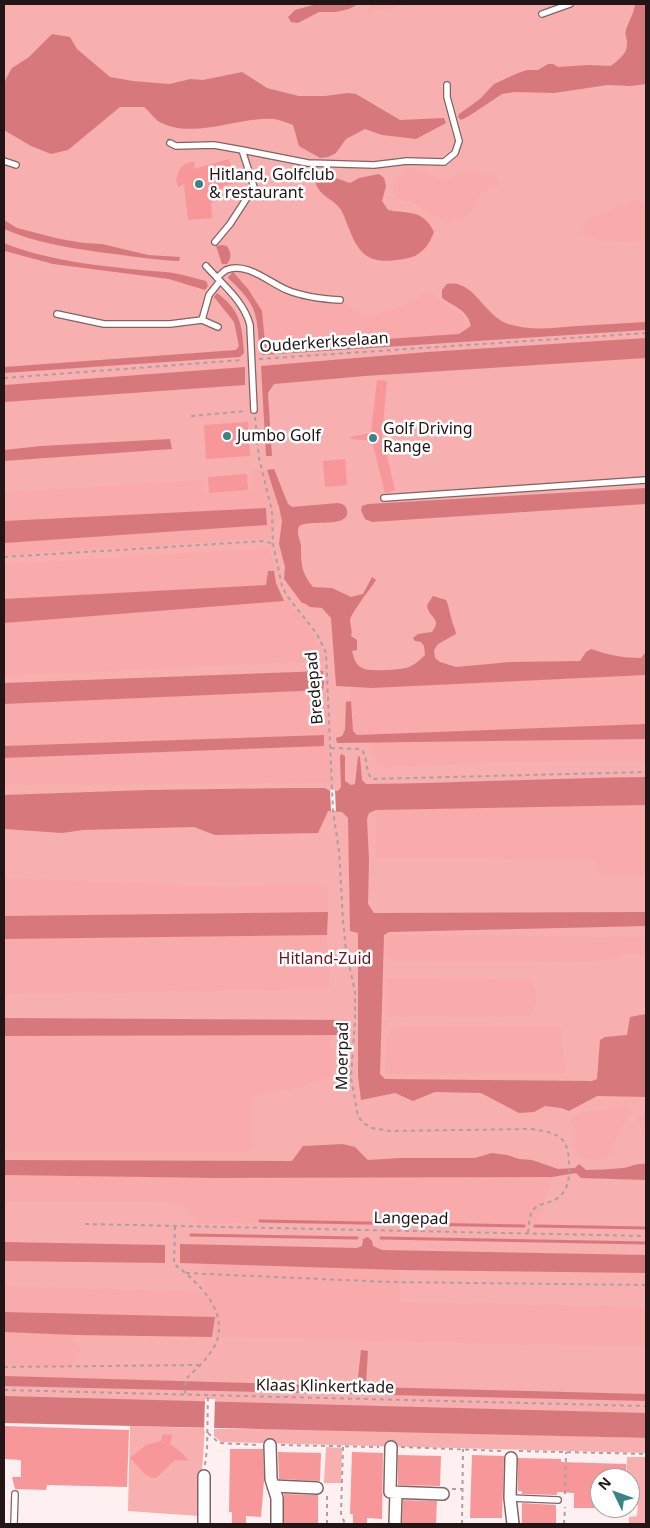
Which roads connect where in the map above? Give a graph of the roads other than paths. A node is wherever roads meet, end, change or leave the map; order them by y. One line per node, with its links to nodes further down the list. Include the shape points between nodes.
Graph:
1 (570, 4): 2 (lane)
2 (542, 14)
3 (447, 85): 5 (lane, via 447,97 459,141 455,154 444,162 308,163)
4 (170, 143): 5 (lane)
5 (242, 150): 8 (lane, via 254,187)
6 (4, 161): 7 (lane)
7 (16, 165)
8 (215, 242)
9 (206, 266): 10 (lane)
10 (218, 279): 11 (lane, via 226,270 243,268 308,298); 13 (lane, via 209,295); 15 (lane, via 247,314)
11 (340, 300)
12 (57, 314): 13 (lane, via 104,324 170,324)
13 (202, 320): 14 (lane)
14 (218, 327)
15 (254, 410)
16 (646, 480): 17 (lane)
17 (384, 498)
18 (270, 1445): 22 (street)
19 (391, 1447): 24 (street, via 390,1492)
20 (510, 1453): 27 (street)
21 (204, 1476): 30 (street)
22 (273, 1486): 23 (street); 31 (street)
23 (318, 1488)
24 (396, 1493): 26 (street); 32 (street)
25 (15, 1494): 29 (lane)
26 (443, 1494)
27 (510, 1498): 28 (lane); 33 (street)
28 (558, 1500)
29 (14, 1524)
30 (204, 1524)
31 (277, 1524)
32 (395, 1524)
33 (513, 1524)

